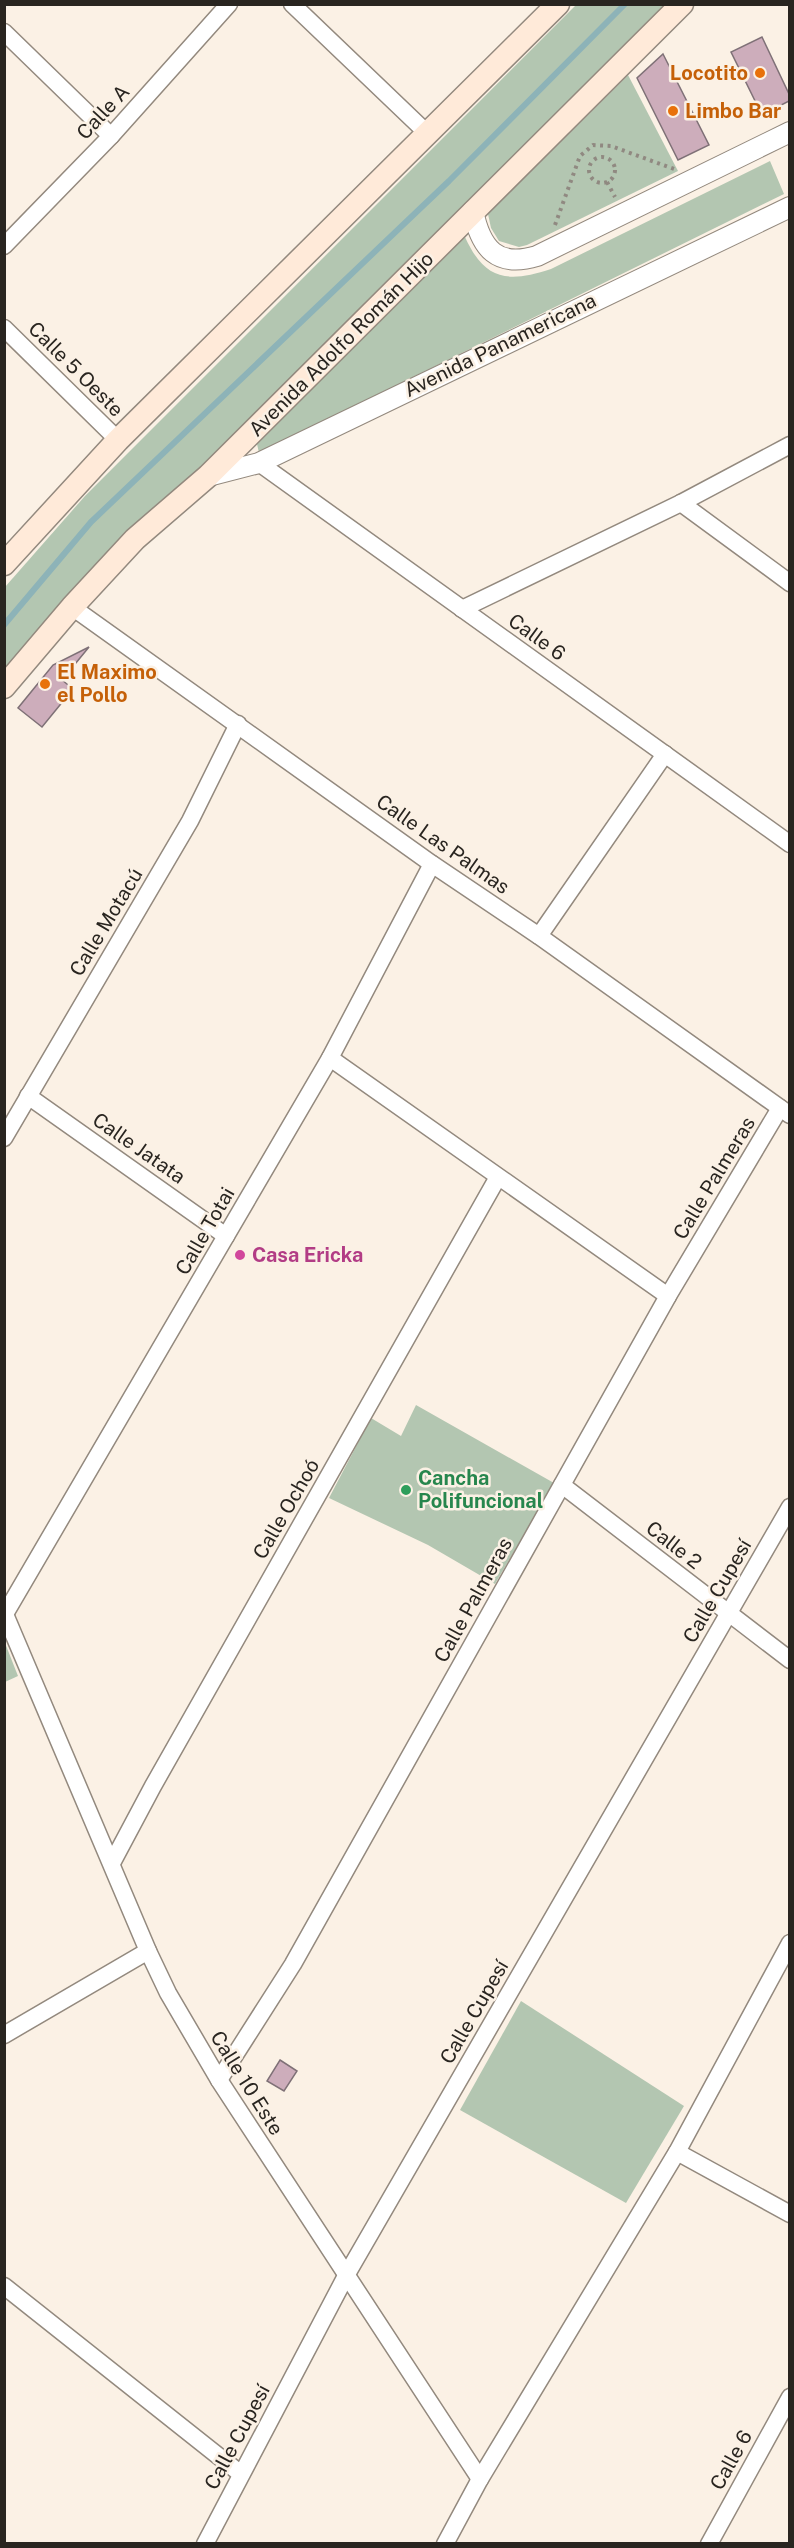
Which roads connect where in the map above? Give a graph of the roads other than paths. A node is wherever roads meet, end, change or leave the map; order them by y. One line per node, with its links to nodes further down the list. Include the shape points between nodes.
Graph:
1 (229, 4): 8 (street, Calle A)
2 (292, 4): 7 (street)
3 (558, 4): 7 (main road)
4 (682, 4): 10 (main road, Avenida Adolfo Román Hijo)
5 (4, 32): 8 (street)
6 (789, 132): 10 (street, via 520,261 492,253 482,240)
7 (429, 135): 13 (main road)
8 (111, 136): 11 (street, Calle A)
9 (789, 207): 15 (street, Avenida Panamericana)
10 (474, 211): 16 (main road, Avenida Adolfo Román Hijo)
11 (4, 246)
12 (4, 328): 13 (street, Calle 5 Oeste)
13 (118, 440): 18 (main road)
14 (789, 445): 17 (street)
15 (259, 463): 16 (street, Avenida Panamericana); 21 (street, Calle 6)
16 (208, 476): 20 (main road, Avenida Adolfo Román Hijo, via 135,539)
17 (681, 503): 19 (street); 21 (street)
18 (4, 564)
19 (789, 583)
20 (72, 607): 22 (main road, Avenida Adolfo Román Hijo); 23 (street, Calle Las Palmas)
21 (462, 609): 24 (street, Calle 6)
22 (4, 687)
23 (238, 724): 26 (street, Calle Las Palmas); 29 (street, Calle Motacú, via 190,821)
24 (664, 754): 25 (street, Calle 6); 27 (street)
25 (789, 844)
26 (432, 864): 27 (street, Calle Las Palmas); 28 (street, Calle Totai)
27 (539, 936): 30 (street, Calle Las Palmas)
28 (330, 1058): 32 (street); 33 (street, Calle Totai)
29 (28, 1096): 31 (street, Calle Motacú); 33 (street, Calle Jatata)
30 (785, 1112): 34 (street, Calle Palmeras)
31 (4, 1138)
32 (498, 1177): 34 (street); 40 (street, Calle Ochoó)
33 (226, 1236): 37 (street, Calle Totai)
34 (668, 1296): 35 (street, Calle Palmeras)
35 (562, 1485): 38 (street, Calle 2); 44 (street, Calle Palmeras, via 293,1964)
36 (789, 1506): 38 (street, Calle Cupesí)
37 (5, 1613): 40 (street, Calle 10 Este)
38 (729, 1613): 39 (street, Calle 2); 47 (street, Calle Cupesí)
39 (789, 1660)
40 (112, 1863): 42 (street, Calle 10 Este)
41 (789, 1943): 45 (street)
42 (148, 1951): 43 (street); 44 (street, Calle 10 Este)
43 (4, 2036)
44 (219, 2080): 47 (street, Calle 10 Este)
45 (677, 2152): 46 (street); 51 (street)
46 (789, 2214)
47 (347, 2274): 50 (street, Calle Cupesí); 51 (street, Calle 10 Este)
48 (4, 2286): 50 (street)
49 (789, 2397): 54 (street, Calle 6)
50 (242, 2474): 52 (street, Calle Cupesí)
51 (480, 2479): 53 (street)
52 (205, 2544)
53 (445, 2544)
54 (709, 2544)

